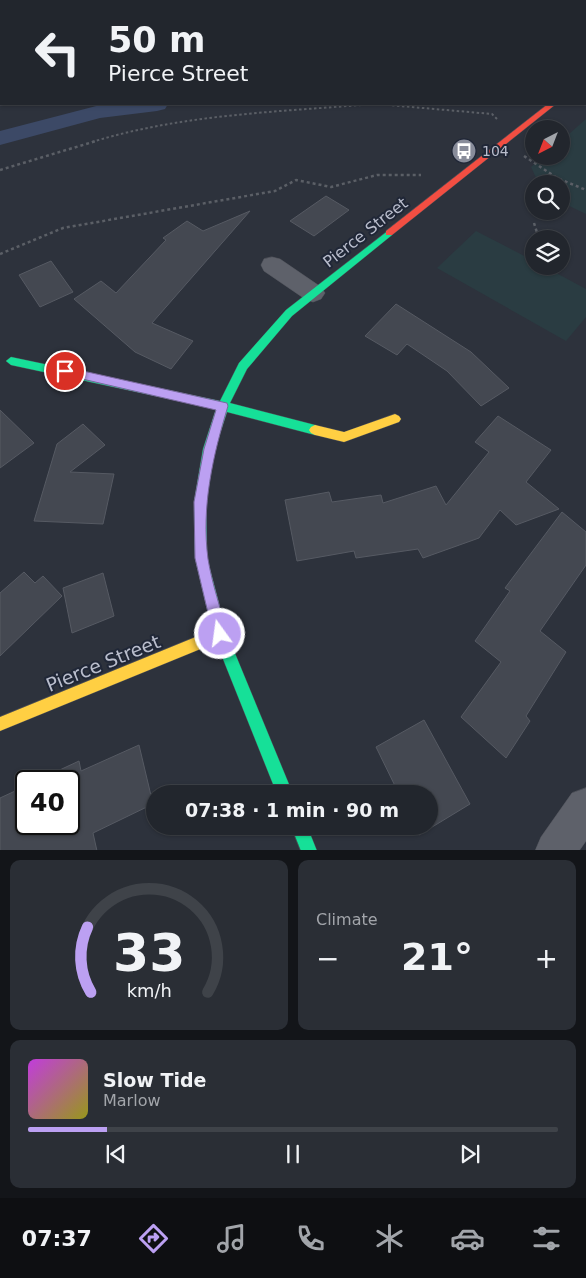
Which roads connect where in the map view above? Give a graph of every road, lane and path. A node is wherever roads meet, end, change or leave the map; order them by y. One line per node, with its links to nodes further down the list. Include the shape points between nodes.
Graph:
1 (361, 105): 6 (path, via 201,118 132,130)
2 (388, 105): 4 (path, via 492,114)
3 (551, 105): 13 (street, Pierce Street)
4 (501, 123)
5 (536, 165): 8 (path)
6 (0, 170)
7 (423, 175): 11 (path, via 377,175 331,187 296,180 275,191 63,228)
8 (586, 190)
9 (534, 223): 10 (path)
10 (536, 230)
11 (0, 254)
12 (272, 265): 13 (street)
13 (313, 293): 15 (street, Pierce Street, via 289,313 243,366)
14 (11, 361): 15 (street)
15 (223, 406): 16 (street, via 344,438); 17 (street, Pierce Street, via 209,449 200,502 202,558)
16 (395, 419)
17 (220, 634): 18 (street, Pierce Street); 19 (street, Pierce Street)
18 (0, 724)
19 (282, 785)
20 (586, 807): 23 (street)
21 (303, 835): 22 (street)
22 (309, 850)
23 (555, 850)

